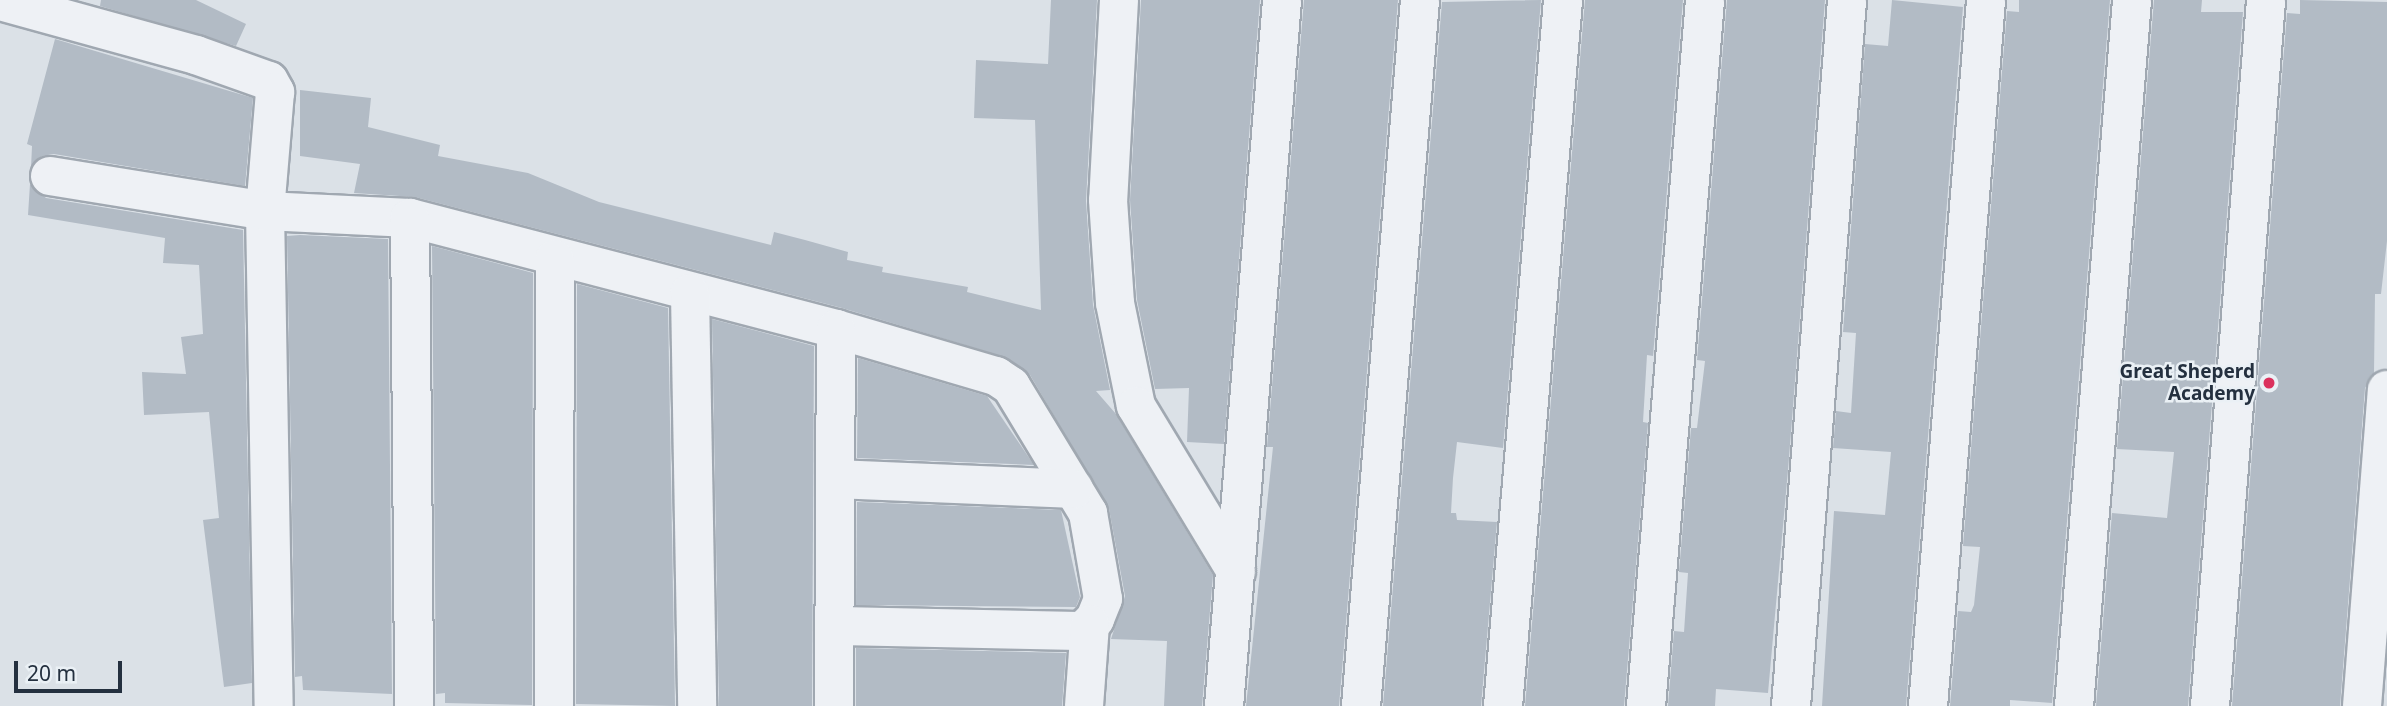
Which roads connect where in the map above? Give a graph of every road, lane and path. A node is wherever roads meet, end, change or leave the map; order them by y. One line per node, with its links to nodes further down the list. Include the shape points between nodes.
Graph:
1 (1119, 0): 21 (street, via 1108,200 1115,303 1136,406)
2 (1282, 0): 21 (street)
3 (1420, 0): 31 (street)
4 (1563, 0): 32 (street)
5 (1705, 0): 33 (street)
6 (1847, 0): 34 (street)
7 (1986, 0): 35 (street)
8 (2132, 0): 36 (street)
9 (2266, 0): 37 (street)
10 (0, 1): 12 (street, via 269,81 275,92)
11 (50, 176): 12 (street)
12 (265, 211): 13 (street); 24 (street)
13 (411, 218): 14 (street); 25 (street)
14 (555, 259): 15 (street); 26 (street)
15 (690, 293): 16 (street); 27 (street)
16 (836, 329): 18 (street); 19 (street, via 996,376 1011,386)
17 (2387, 390): 20 (street)
18 (835, 479): 19 (street); 23 (street)
19 (1074, 489): 22 (street, via 1088,513 1103,599)
20 (2382, 512): 38 (street)
21 (1236, 571): 30 (street)
22 (1090, 624): 23 (street, via 1083,631); 29 (street)
23 (835, 626): 28 (street)
24 (274, 706)
25 (414, 706)
26 (554, 706)
27 (697, 706)
28 (834, 706)
29 (1084, 706)
30 (1224, 706)
31 (1361, 706)
32 (1503, 706)
33 (1646, 706)
34 (1791, 706)
35 (1928, 706)
36 (2074, 706)
37 (2210, 706)
38 (2362, 706)

